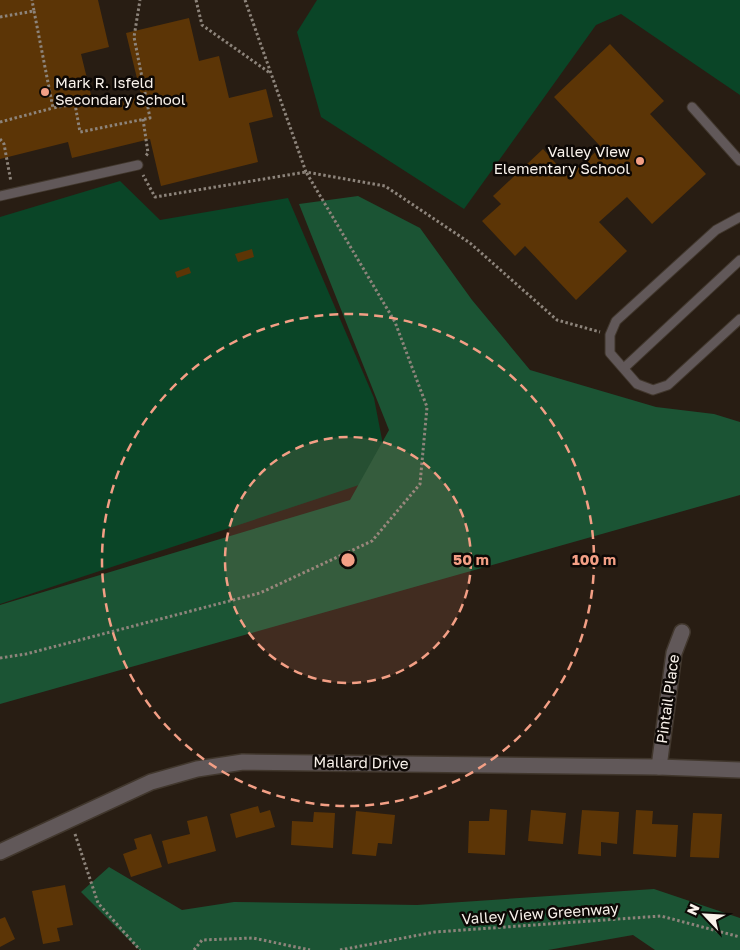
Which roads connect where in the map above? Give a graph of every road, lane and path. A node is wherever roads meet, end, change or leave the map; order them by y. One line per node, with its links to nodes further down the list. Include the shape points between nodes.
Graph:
1 (32, 0): 5 (path)
2 (140, 0): 10 (path, via 134,37 150,118)
3 (196, 0): 7 (path, via 202,25)
4 (246, 0): 7 (path)
5 (34, 11): 6 (path); 9 (path)
6 (0, 17)
7 (272, 74): 15 (path)
8 (692, 107): 13 (lane)
9 (53, 108): 10 (path, via 75,104 80,132); 11 (path)
10 (143, 119): 14 (path, via 148,153)
11 (0, 122)
12 (0, 138): 16 (path)
13 (740, 161)
14 (138, 165): 15 (path, via 154,197); 16 (lane)
15 (306, 172): 21 (path, via 385,186 470,243 557,320); 24 (path, via 395,322 427,408 420,484 372,541 260,593)
16 (13, 192): 17 (lane)
17 (0, 196)
18 (740, 218): 21 (lane, via 716,230 616,322)
19 (740, 260): 22 (lane)
20 (740, 319): 22 (lane, via 668,385 653,390 637,384)
21 (610, 335): 22 (lane, via 610,354)
22 (624, 368)
23 (682, 632): 25 (street, Pintail Place, via 674,653)
24 (0, 658)
25 (659, 767): 26 (street, Mallard Drive); 27 (street, Mallard Drive, via 243,762 197,769 150,782)
26 (740, 770)
27 (70, 820): 28 (street, Mallard Drive); 30 (path, via 98,903)
28 (0, 852)
29 (740, 936): 33 (path, Valley View Greenway, via 661,916 435,932)
30 (140, 950)
31 (194, 950): 32 (path, via 202,940 253,938)
32 (310, 950)
33 (340, 950)

